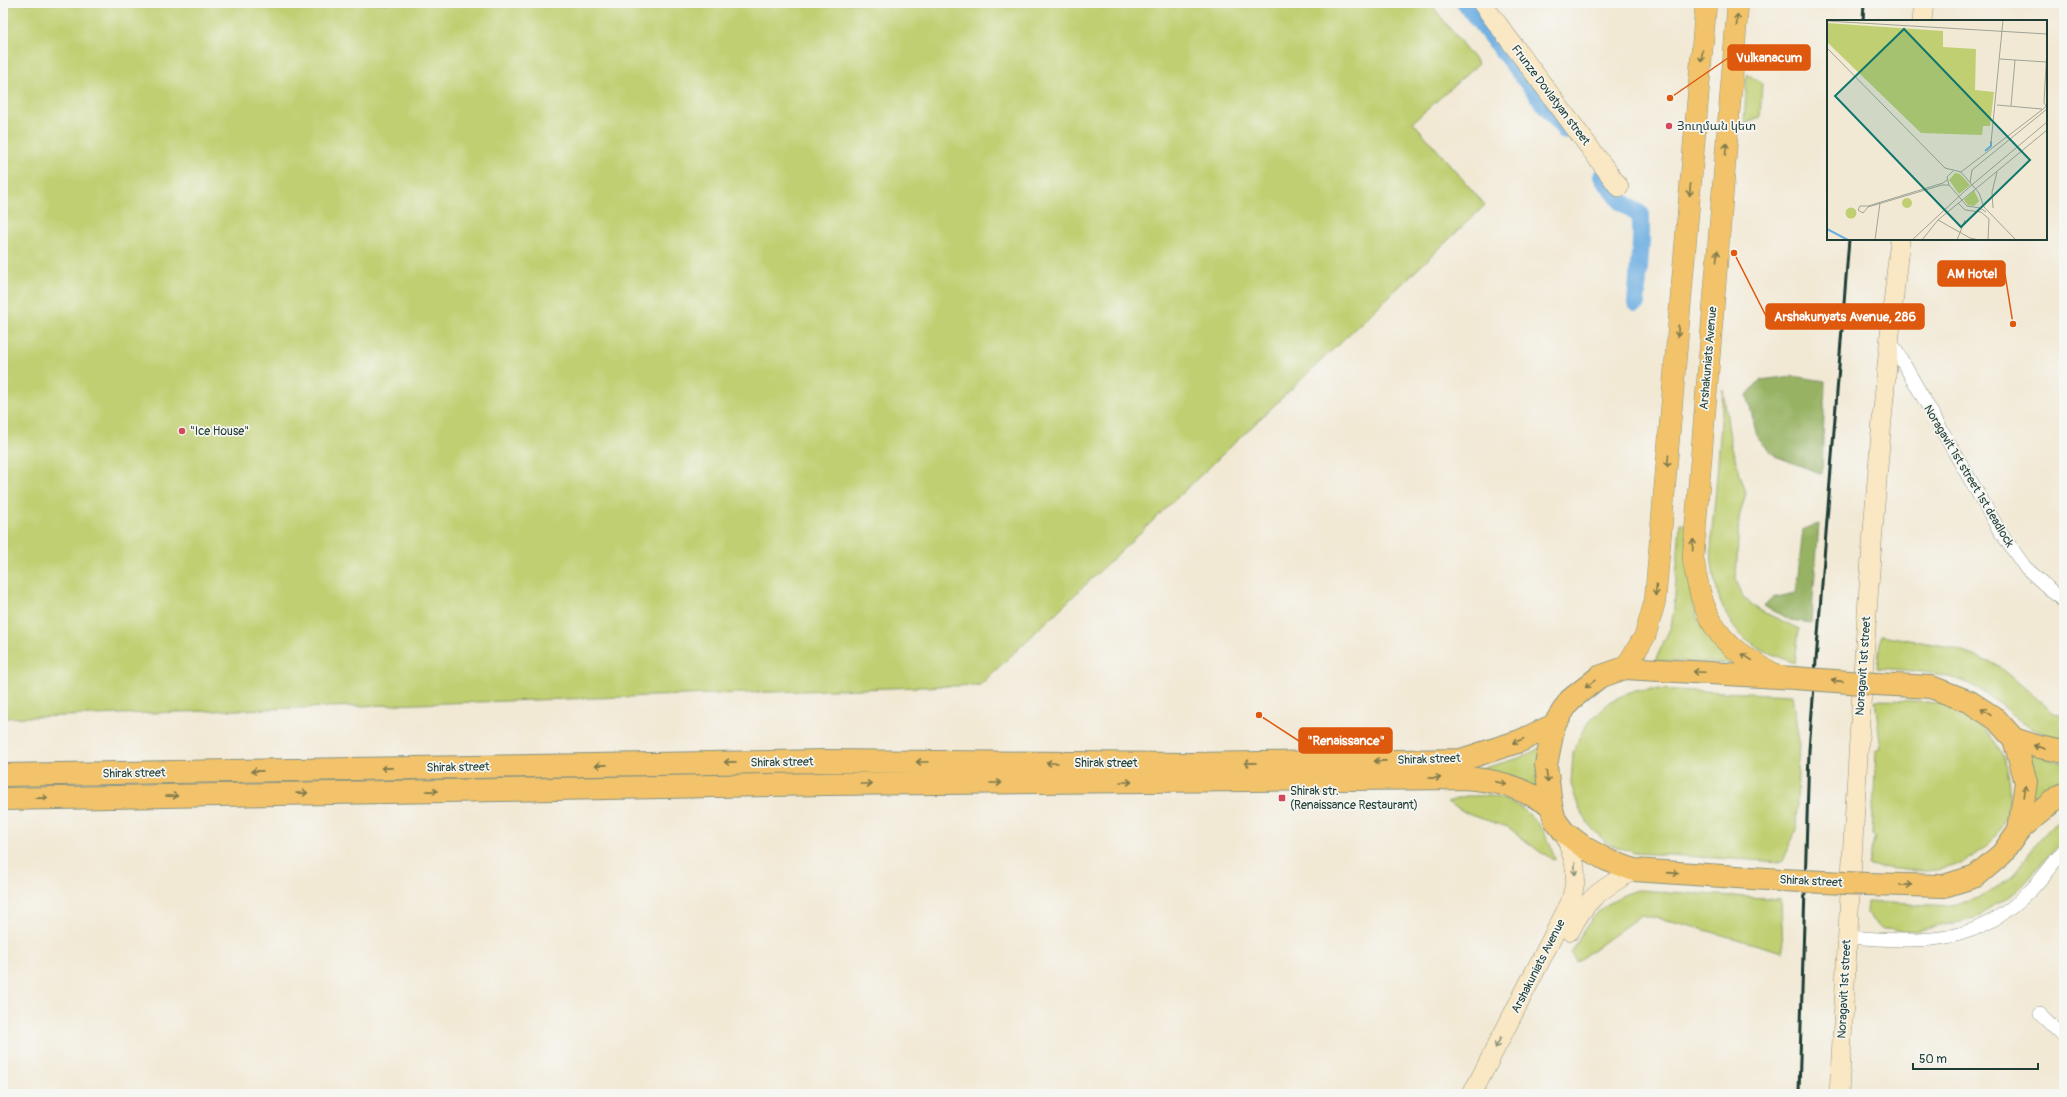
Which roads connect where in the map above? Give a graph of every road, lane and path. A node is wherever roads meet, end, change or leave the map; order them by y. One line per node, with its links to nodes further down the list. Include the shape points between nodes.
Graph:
1 (1482, 3): 6 (main road, Frunze Dovlatyan street)
2 (1706, 3): 10 (main road, one-way to 10, via 1655,601 1645,636)
3 (1738, 3): 11 (main road, Arshakuniats Avenue, one-way to 3, via 1731,646 1717,629 1703,604 1697,586 1693,558)
4 (1924, 3): 5 (main road)
5 (1922, 20)
6 (1619, 187)
7 (1900, 240): 8 (main road, Noragavit 1st street)
8 (1889, 338): 9 (street, Noragavit 1st street 1st deadlock, via 1999,530 2026,567); 23 (main road, Noragavit 1st street, via 1860,692)
9 (2064, 602)
10 (1625, 668): 11 (highway, Shirak street, one-way to 10); 12 (highway, Shirak street, one-way to 12, via 1598,677 1570,700)
11 (1787, 678): 13 (highway, Shirak street, one-way to 11, bridge, via 1996,719 1970,702 1931,686)
12 (1554, 725): 15 (highway, Shirak street, one-way to 15, via 1520,741 1461,760 1189,764 826,761); 18 (highway, Shirak street, one-way to 18, via 1546,765)
13 (2014, 739): 14 (highway, one-way to 13); 19 (highway, one-way to 13, via 2026,782)
14 (2064, 752)
15 (3, 775)
16 (2064, 794): 19 (highway, Shirak street)
17 (3, 799): 18 (highway, Shirak street, one-way to 18, via 827,784 1462,778 1486,779 1521,788)
18 (1551, 805): 20 (highway, Shirak street, via 1555,820)
19 (2019, 830): 22 (highway, Shirak street, one-way to 19, bridge, via 1781,880 1944,886 1976,876 2002,854)
20 (1564, 832): 22 (highway, Shirak street, via 1601,857); 26 (main road, Arshakuniats Avenue, one-way to 26, via 1575,862 1576,886 1570,903)
21 (2064, 850): 23 (street, via 2032,890 1986,926 1967,933 1928,941)
22 (1634, 870): 27 (main road, Arshakuniats Avenue, via 1602,889 1582,908)
23 (1847, 937): 28 (main road, Noragavit 1st street)
24 (2040, 1014): 25 (street)
25 (2064, 1037)
26 (1472, 1094)
27 (1487, 1094)
28 (1839, 1094)

